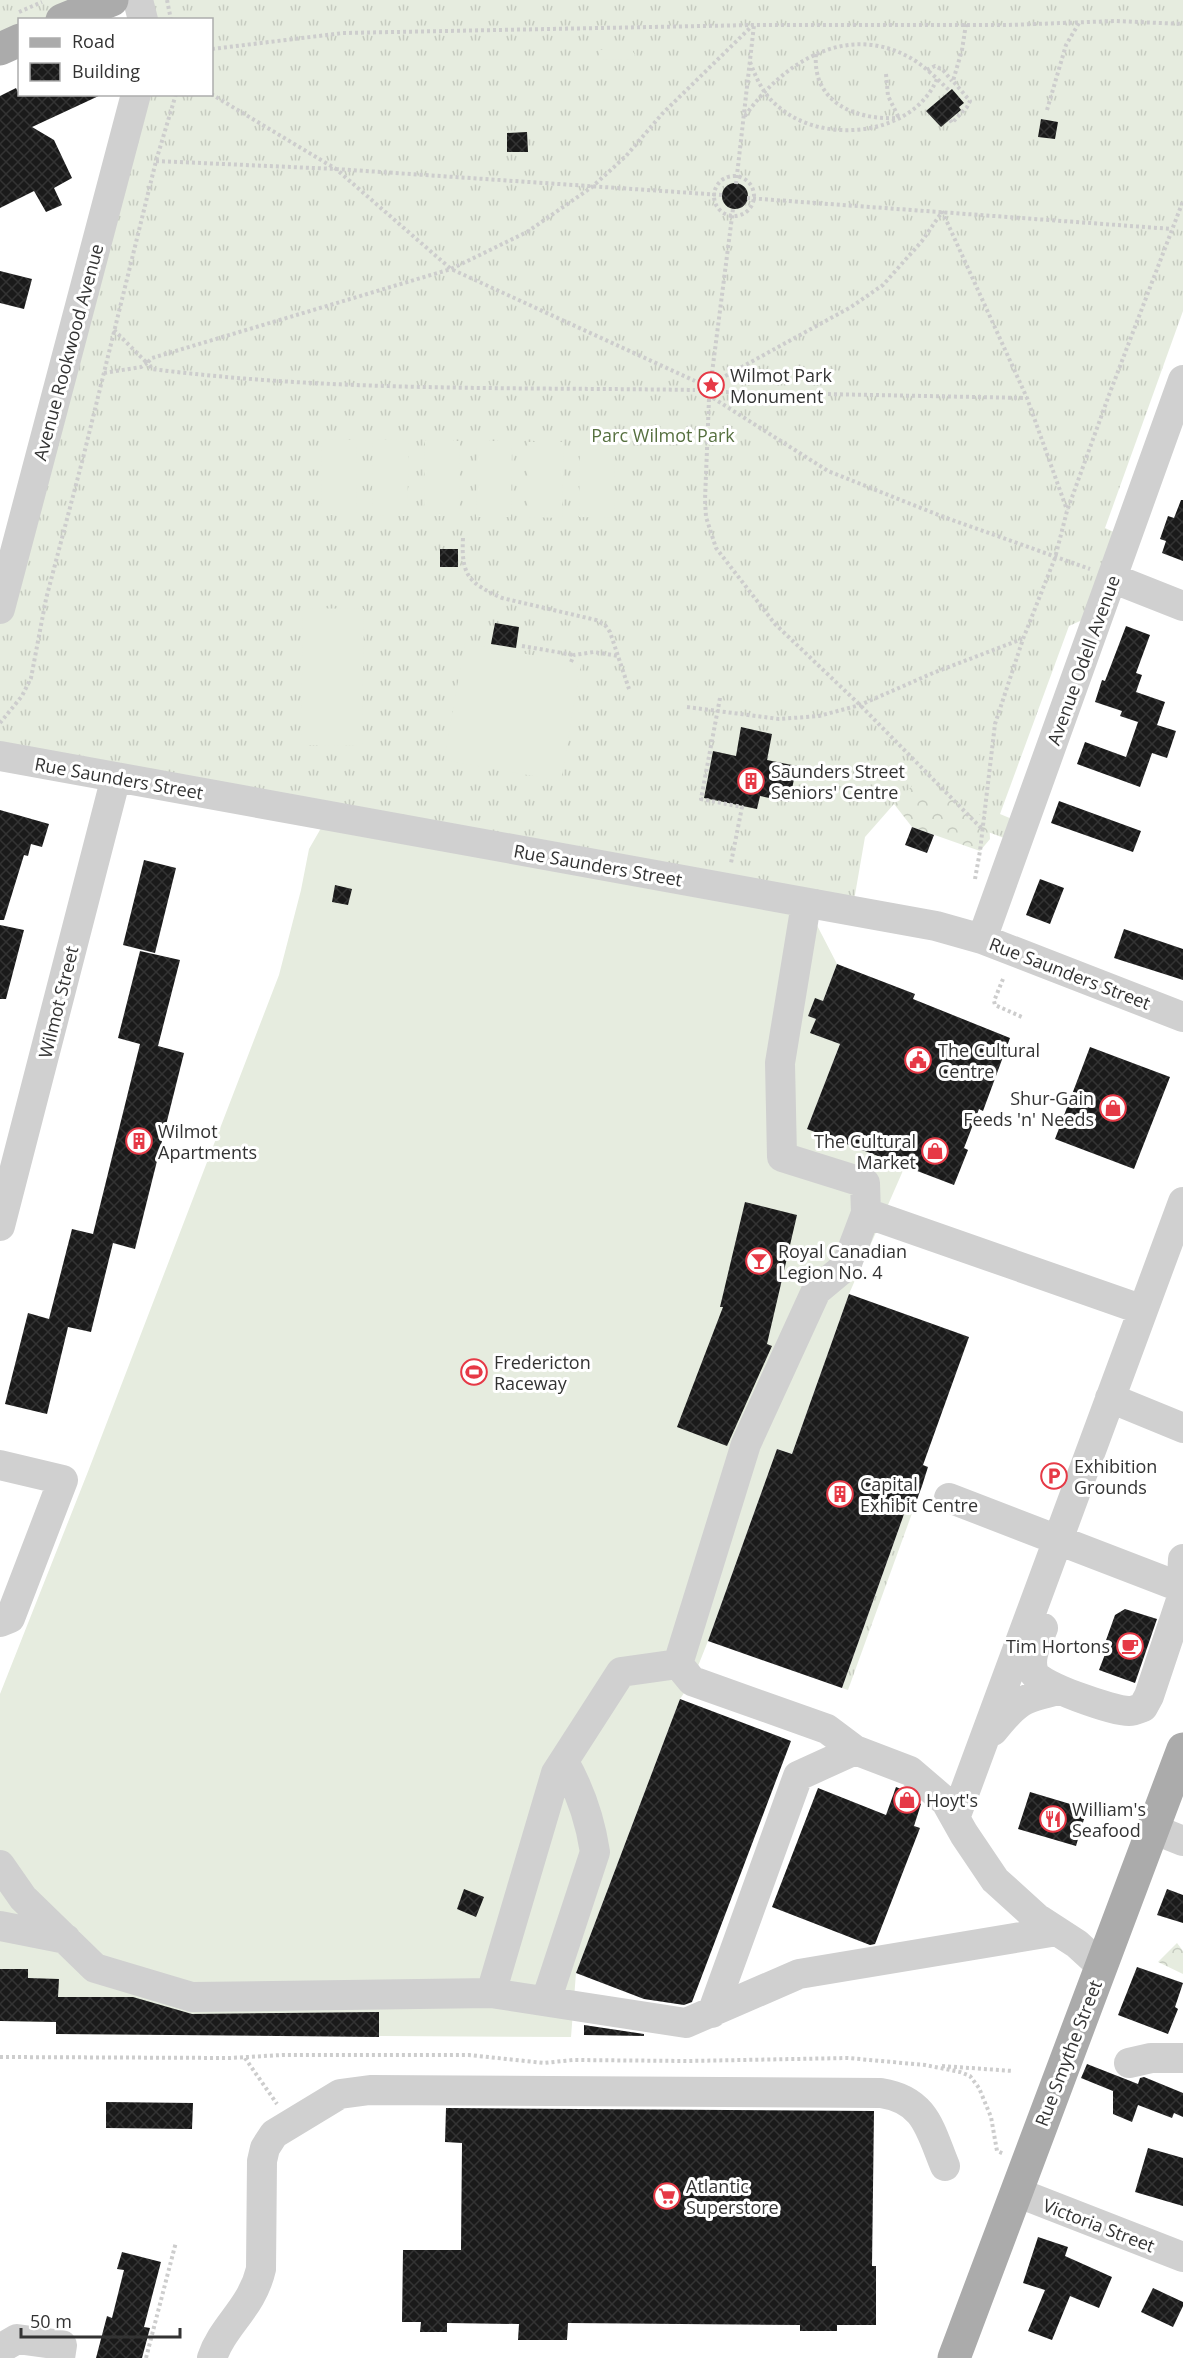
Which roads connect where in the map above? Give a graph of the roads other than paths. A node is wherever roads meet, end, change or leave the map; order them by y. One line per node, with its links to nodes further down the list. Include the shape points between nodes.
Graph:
1 (112, 0): 3 (main road)
2 (138, 0): 4 (street)
3 (67, 18)
4 (161, 18)
5 (14, 28): 6 (main road)
6 (0, 49)
7 (135, 96): 11 (street, Avenue Rookwood Avenue)
8 (1183, 380): 9 (street, Avenue Odell Avenue)
9 (1102, 574): 10 (street); 15 (street, Avenue Odell Avenue)
10 (1183, 606)
11 (0, 609)
12 (0, 756): 13 (street, Rue Saunders Street)
13 (116, 777): 14 (street, Rue Saunders Street); 19 (street, Wilmot Street)
14 (806, 904): 15 (street, Rue Saunders Street, via 936,926); 18 (street, via 780,1063 782,1157 865,1184)
15 (982, 939): 16 (street, Rue Saunders Street)
16 (1183, 1017)
17 (1183, 1202): 20 (street)
18 (866, 1213): 20 (street); 28 (street, via 846,1266 816,1291 746,1444)
19 (0, 1226)
20 (1143, 1310): 21 (street)
21 (1110, 1398): 22 (street); 25 (street)
22 (1183, 1428)
23 (0, 1465): 27 (street, via 63,1480 10,1618)
24 (949, 1498): 25 (street)
25 (1058, 1540): 26 (street); 29 (street, via 1058,1590 1031,1657 1034,1675); 30 (street)
26 (1182, 1573): 29 (street, via 1181,1599 1143,1707 1118,1710)
27 (0, 1622)
28 (678, 1664): 32 (street, via 692,1681 827,1729); 33 (street, via 621,1672)
29 (1059, 1690): 30 (street, via 1030,1696 1012,1706)
30 (982, 1746): 34 (street)
31 (1183, 1749): 35 (main road, Rue Smythe Street)
32 (855, 1750): 34 (street, via 910,1770 946,1802); 44 (street, via 798,1776)
33 (564, 1761): 42 (street, via 556,1773); 43 (street, via 577,1785 595,1851)
34 (955, 1818): 39 (street, via 995,1880)
35 (1153, 1829): 36 (street); 41 (main road, Rue Smythe Street)
36 (1183, 1840)
37 (0, 1865): 40 (street, via 23,1898)
38 (0, 1926): 40 (street)
39 (1057, 1931): 41 (street); 44 (street, via 799,1974)
40 (66, 1940): 42 (street, via 95,1968 192,1997)
41 (1101, 1966): 48 (main road, Rue Smythe Street)
42 (491, 1993): 43 (street)
43 (546, 2001): 44 (street, via 686,2023)
44 (712, 2013)
45 (1183, 2058): 46 (street)
46 (1129, 2063)
47 (945, 2166): 52 (street, via 928,2124 918,2111 909,2101 881,2093 340,2094 274,2134 265,2148 258,2283)
48 (1016, 2192): 49 (street, Victoria Street); 53 (main road, Rue Smythe Street)
49 (1183, 2257)
50 (0, 2349): 51 (street, via 17,2339 62,2345)
51 (60, 2358)
52 (212, 2358)
53 (954, 2358)

